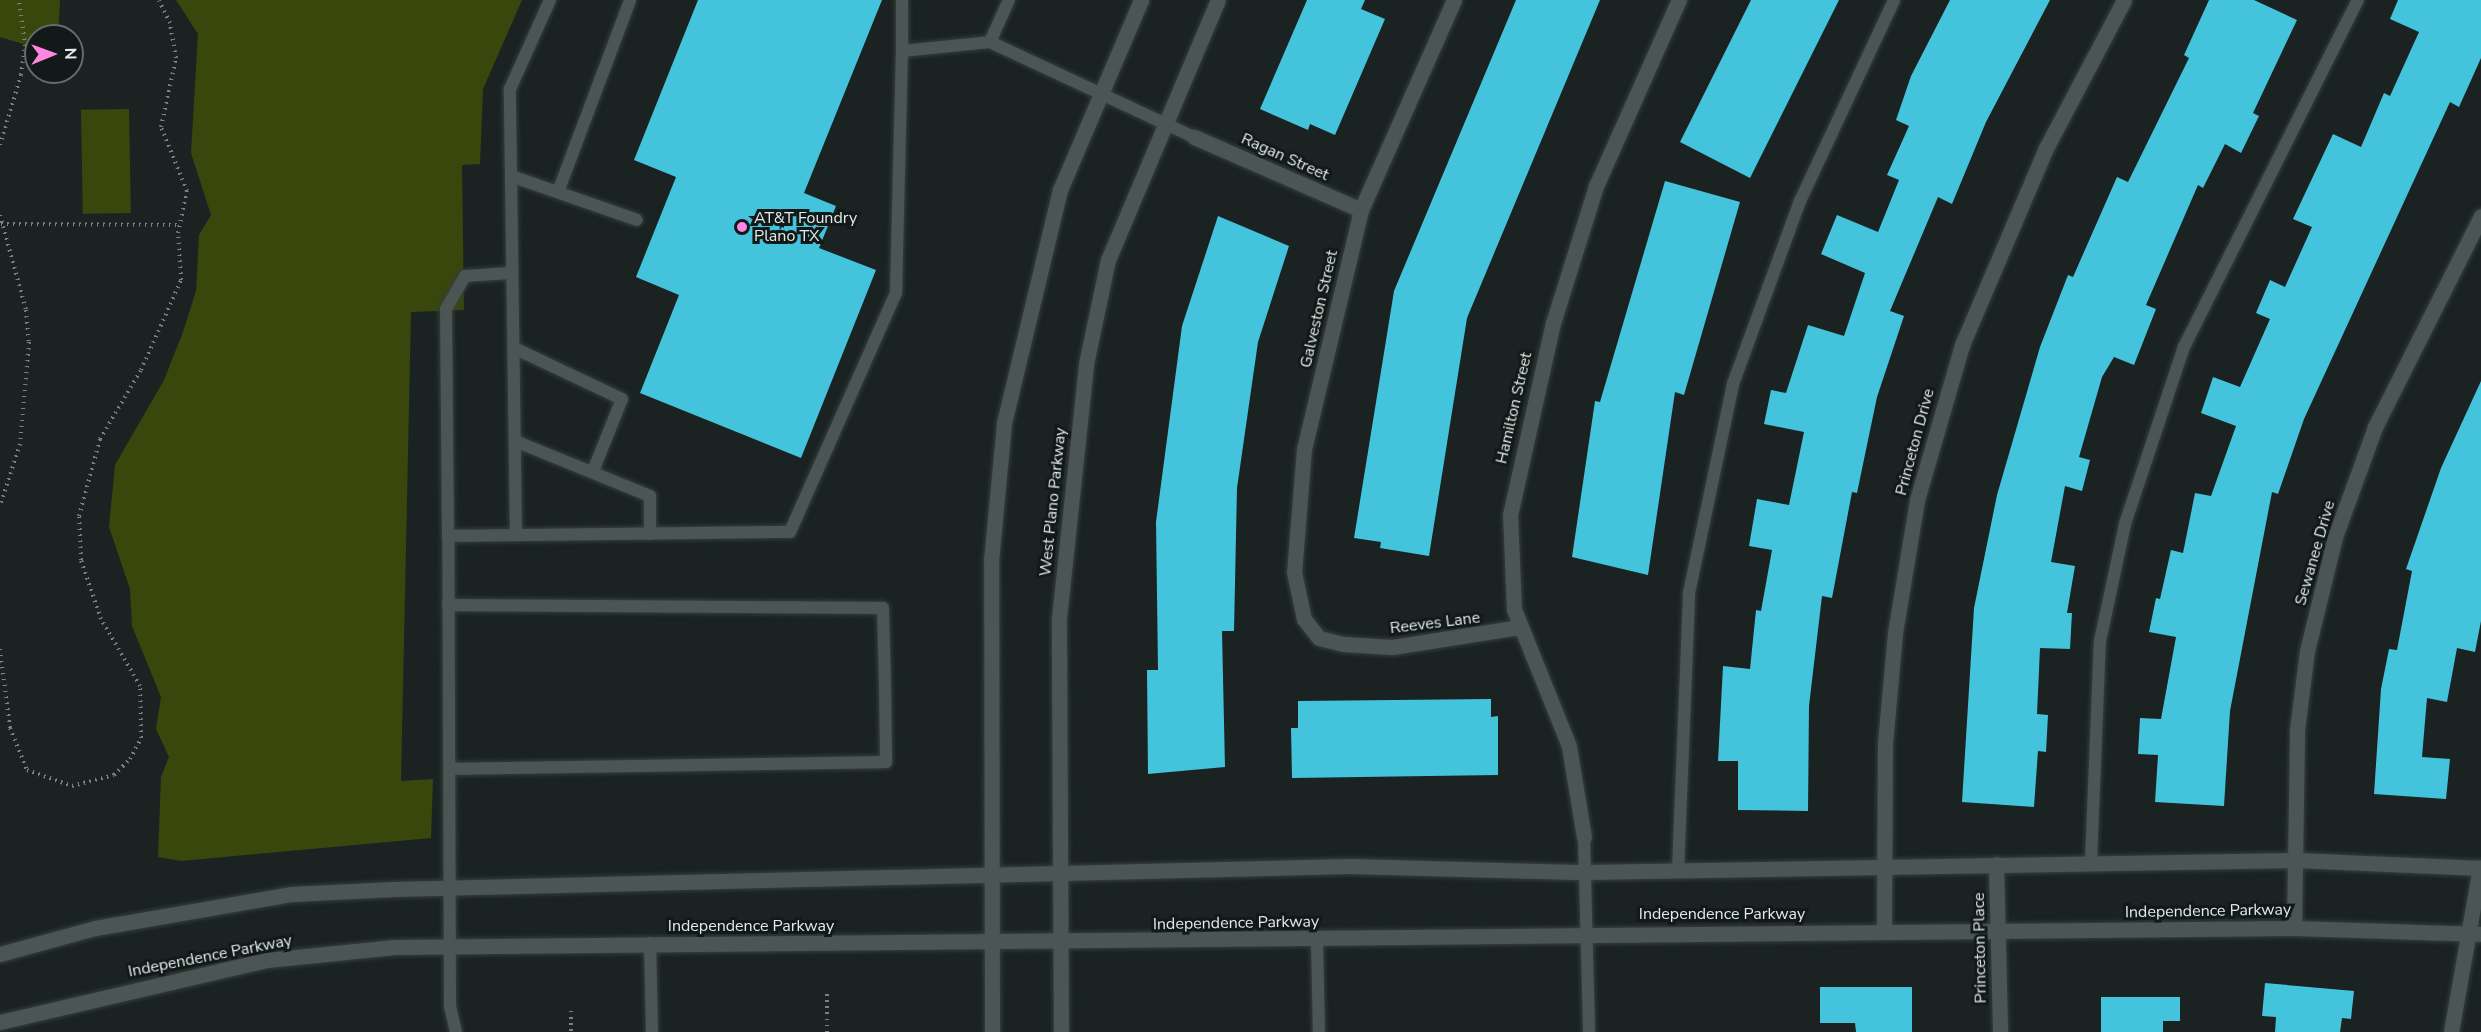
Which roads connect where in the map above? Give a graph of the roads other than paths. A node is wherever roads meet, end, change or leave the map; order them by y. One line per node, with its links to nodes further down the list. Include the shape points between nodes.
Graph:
1 (550, 0): 17 (lane, via 510,89)
2 (630, 0): 18 (lane)
3 (902, 0): 13 (lane)
4 (1009, 0): 12 (lane)
5 (1141, 0): 14 (main road)
6 (1218, 0): 15 (main road, West Plano Parkway)
7 (1454, 0): 19 (main road, Galveston Street)
8 (1679, 0): 30 (main road, Hamilton Street, via 1596,186 1530,412 1510,515 1509,579)
9 (1894, 0): 39 (lane, via 1800,201 1733,384 1689,593)
10 (2124, 0): 38 (main road, Princeton Drive, via 2046,148 1962,345 1935,434 1917,500 1895,633 1885,743)
11 (2358, 0): 35 (lane, via 2184,348 2125,524 2100,641)
12 (990, 42): 13 (lane); 14 (lane)
13 (902, 51): 26 (lane, via 897,292 790,532)
14 (1101, 93): 15 (lane); 42 (main road, via 1060,190 1004,423 991,561)
15 (1165, 124): 16 (lane); 41 (main road, West Plano Parkway, via 1108,260 1086,364 1059,618)
16 (1194, 136): 19 (main road, Ragan Street)
17 (511, 176): 18 (lane); 22 (lane)
18 (558, 192): 21 (lane)
19 (1361, 210): 31 (main road, Galveston Street, via 1304,449 1294,572 1304,619)
20 (2481, 216): 34 (main road, Sewanee Drive, via 2375,427 2335,537 2307,651 2299,719)
21 (637, 220)
22 (512, 273): 23 (lane); 28 (lane, via 465,276 446,309)
23 (514, 348): 24 (lane); 25 (lane, via 622,399)
24 (515, 441): 25 (lane); 27 (lane)
25 (593, 471): 26 (lane, via 650,496)
26 (650, 534): 27 (lane)
27 (516, 535): 28 (lane)
28 (448, 536): 29 (lane)
29 (448, 605): 32 (lane); 32 (lane, via 883,608 885,697 885,762)
30 (1520, 627): 31 (main road, Reeves Lane, via 1392,648); 33 (main road, Hamilton Street, via 1569,746)
31 (1319, 638)
32 (450, 769): 43 (lane)
33 (1584, 837): 40 (lane)
34 (2296, 860): 35 (main road); 37 (main road); 44 (main road, Sewanee Drive)
35 (2091, 862): 36 (main road)
36 (1996, 864): 38 (main road); 46 (main road, Princeton Place)
37 (2480, 866): 48 (main road)
38 (1883, 869): 39 (main road); 45 (main road, Princeton Drive)
39 (1678, 871): 40 (main road)
40 (1586, 872): 41 (main road, via 1349,866); 47 (lane)
41 (1059, 873): 42 (main road); 52 (main road, West Plano Parkway)
42 (991, 874): 43 (main road); 51 (main road)
43 (451, 889): 53 (lane); 54 (main road, via 292,894 94,928)
44 (2294, 928): 46 (main road, Independence Parkway); 48 (main road, Independence Parkway)
45 (1884, 930): 46 (main road, Independence Parkway); 47 (main road, Independence Parkway)
46 (1997, 931): 62 (main road, Princeton Place)
47 (1587, 933): 49 (main road, Independence Parkway); 61 (lane)
48 (2474, 933): 63 (main road)
49 (1317, 940): 52 (main road, Independence Parkway); 60 (lane)
50 (650, 943): 51 (main road, Independence Parkway); 53 (main road, Independence Parkway); 57 (lane)
51 (990, 943): 52 (main road, Independence Parkway); 58 (main road)
52 (1059, 943): 59 (main road, West Plano Parkway)
53 (450, 947): 55 (main road, Independence Parkway, via 267,960); 56 (lane)
54 (0, 954)
55 (0, 1023)
56 (456, 1032)
57 (652, 1032)
58 (992, 1032)
59 (1061, 1032)
60 (1319, 1032)
61 (1589, 1032)
62 (2000, 1032)
63 (2451, 1032)

